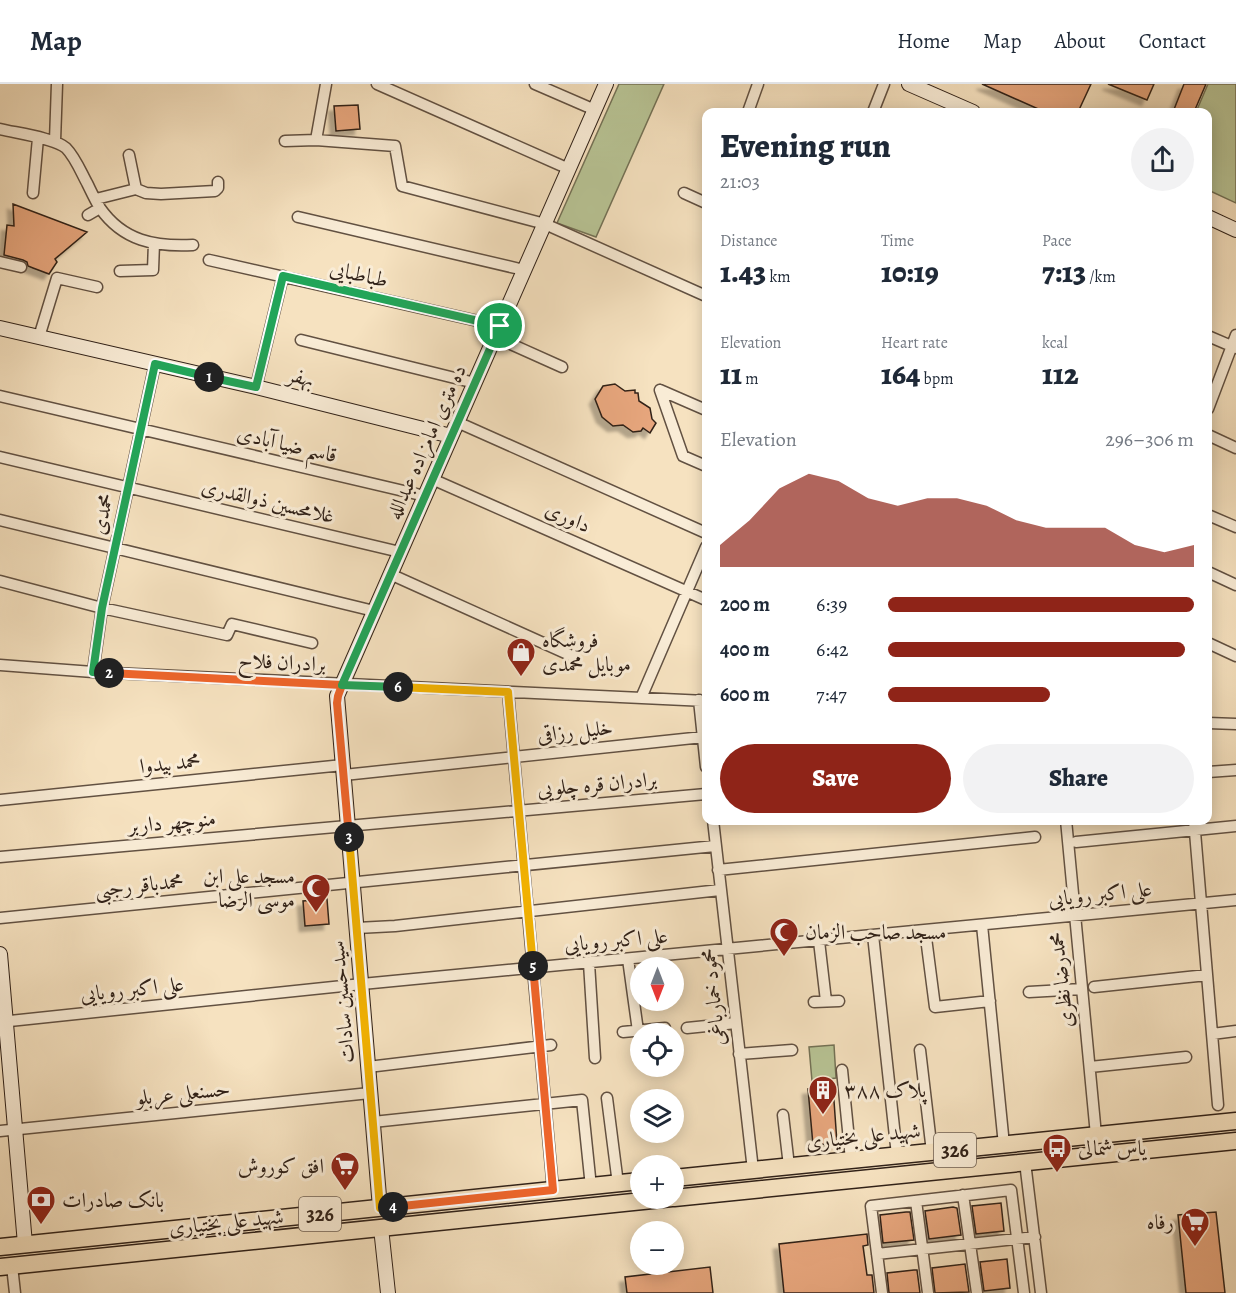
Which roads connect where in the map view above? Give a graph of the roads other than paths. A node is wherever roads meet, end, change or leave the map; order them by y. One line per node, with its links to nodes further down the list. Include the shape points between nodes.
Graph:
1 (57, 84): 16 (street)
2 (326, 84): 15 (street)
3 (377, 84): 19 (street)
4 (535, 84): 12 (street)
5 (606, 84): 12 (main road, ده متری امامزاده عبدالله)
6 (758, 84): 9 (street)
7 (884, 84): 10 (street)
8 (909, 84): 11 (main road)
9 (749, 108)
10 (875, 108)
11 (964, 108)
12 (595, 110): 19 (main road, ده متری امامزاده عبدالله)
13 (0, 129): 14 (street)
14 (38, 138): 16 (street); 22 (street)
15 (316, 140): 17 (street); 29 (street, via 395,146 402,186)
16 (55, 141): 25 (street, via 72,155)
17 (285, 141)
18 (129, 155): 21 (street)
19 (569, 169): 29 (main road, ده متری امامزاده عبدالله)
20 (218, 182): 21 (street, via 218,188 211,192 161,194)
21 (136, 189): 25 (street)
22 (33, 193)
23 (684, 193): 24 (street)
24 (702, 201)
25 (98, 203): 26 (street); 31 (street, via 126,234)
26 (88, 215)
27 (298, 217): 36 (street)
28 (1212, 219): 30 (main road)
29 (545, 224): 36 (main road, ده متری امامزاده عبدالله); 40 (street)
30 (1236, 230)
31 (154, 243): 32 (street); 37 (street, via 153,270)
32 (193, 245)
33 (209, 260): 38 (street, طباطبایی)
34 (0, 262): 35 (street)
35 (21, 267)
36 (524, 270): 42 (main road, ده متری امامزاده عبدالله)
37 (120, 271)
38 (283, 276): 42 (street, طباطبایی); 51 (street)
39 (97, 287): 44 (street, via 57,278)
40 (702, 294)
41 (0, 328): 44 (main road, بهفر)
42 (497, 332): 49 (street, طباطبایی); 50 (main road, ده متری امامزاده عبدالله)
43 (1236, 335): 47 (street)
44 (39, 337): 48 (main road, بهفر)
45 (1212, 338): 47 (street)
46 (301, 340): 50 (street)
47 (1234, 348): 53 (street)
48 (155, 364): 51 (main road, بهفر); 56 (street, محمدی)
49 (562, 367)
50 (475, 383): 55 (main road, ده متری امامزاده عبدالله)
51 (256, 387): 57 (main road, بهفر)
52 (0, 396): 56 (street, قاسم ضیا آبادی)
53 (1212, 400)
54 (702, 408): 61 (street, via 660,390 683,456)
55 (458, 422): 57 (main road, ده متری امامزاده عبدالله); 68 (street)
56 (140, 430): 63 (street, محمدی); 64 (street, قاسم ضیا آبادی)
57 (451, 436): 62 (main road, ده متری امامزاده عبدالله)
58 (1212, 437): 59 (street)
59 (1236, 448)
60 (0, 457): 63 (street, غلامحسین ذوالقدری)
61 (702, 464)
62 (432, 479): 64 (main road, ده متری امامزاده عبدالله); 76 (street, داوری)
63 (128, 488): 69 (street, محمدی); 70 (street, غلامحسین ذوالقدری)
64 (425, 496): 70 (main road, ده متری امامزاده عبدالله)
65 (1212, 517): 67 (street)
66 (0, 520): 69 (street)
67 (1236, 528)
68 (702, 531)
69 (115, 548): 78 (street, محمدی); 79 (street)
70 (400, 552): 72 (main road, ده متری امامزاده عبدالله)
71 (702, 556): 76 (street)
72 (390, 574): 79 (main road, ده متری امامزاده عبدالله); 82 (street)
73 (1212, 574): 75 (street)
74 (0, 581): 78 (street)
75 (1236, 585)
76 (687, 591): 77 (street); 88 (street)
77 (702, 598)
78 (102, 608): 80 (street, via 227,635 232,624); 85 (street, محمدی)
79 (374, 611): 86 (main road, ده متری امامزاده عبدالله)
80 (312, 643)
81 (1212, 645): 83 (street)
82 (572, 656)
83 (1236, 656)
84 (0, 665): 85 (street, برادران فلاح)
85 (93, 672): 86 (street, برادران فلاح)
86 (342, 685): 87 (street, برادران فلاح); 94 (main road, سیدحسین سادات, via 337,703)
87 (508, 692): 88 (street, برادران فلاح); 93 (street)
88 (641, 698): 89 (street, برادران فلاح)
89 (702, 701)
90 (1212, 723): 91 (street)
91 (1236, 724)
92 (702, 737): 93 (street, خلیل رزاقی)
93 (514, 757): 94 (street, خلیل رزاقی); 99 (street)
94 (344, 770): 98 (street, محمد بیدوا); 103 (main road, سیدحسین سادات)
95 (1236, 770): 96 (street)
96 (1212, 772)
97 (702, 794): 99 (street, برادران قره چلویی)
98 (0, 800)
99 (519, 811): 103 (street, برادران قره چلویی); 109 (street)
100 (713, 825): 107 (street, محمود خمارباغی)
101 (1066, 825): 116 (street, محمدرضا نظری)
102 (1195, 825): 104 (street); 106 (street); 114 (street)
103 (348, 826): 108 (street, منوچهر داربر); 111 (main road, سیدحسین سادات)
104 (1236, 826)
105 (1035, 837): 110 (street)
106 (1076, 842)
107 (715, 846): 109 (street, محمدباقر رجبی); 110 (street, محمود خمارباغی)
108 (0, 857)
109 (524, 865): 111 (street, محمدباقر رجبی); 115 (street)
110 (718, 870): 112 (street, محمود خمارباغی)
111 (353, 884): 117 (street, محمدباقر رجبی); 119 (main road, سیدحسین سادات)
112 (720, 890): 115 (street); 123 (street, محمود خمارباغی)
113 (1236, 900): 114 (street, علی اکبر رویایی)
114 (1201, 904): 116 (street, علی اکبر رویایی); 128 (street)
115 (528, 911): 119 (street); 127 (street)
116 (1075, 916): 118 (street, علی اکبر رویایی); 131 (street, محمدرضا نظری)
117 (0, 918)
118 (982, 925): 120 (street, علی اکبر رویایی); 133 (street)
119 (357, 928): 129 (main road, سیدحسین سادات)
120 (925, 930): 121 (street, علی اکبر رویایی); 133 (street, via 935,1007)
121 (873, 935): 122 (street, علی اکبر رویایی); 167 (street)
122 (819, 941): 123 (street, علی اکبر رویایی); 134 (street)
123 (727, 949): 125 (street, علی اکبر رویایی); 139 (street, محمود خمارباغی)
124 (0, 954): 137 (main road)
125 (628, 959): 126 (street, علی اکبر رویایی); 138 (street)
126 (589, 963): 127 (street, علی اکبر رویایی); 150 (street)
127 (533, 968): 129 (street, علی اکبر رویایی); 145 (street)
128 (1207, 975): 130 (street); 144 (street)
129 (362, 984): 137 (street, علی اکبر رویایی); 151 (main road, سیدحسین سادات)
130 (1094, 987)
131 (1082, 989): 132 (street); 152 (street, محمدرضا نظری)
132 (1029, 992)
133 (990, 1000): 165 (street)
134 (826, 1001): 135 (street); 136 (street)
135 (839, 1001)
136 (814, 1002)
137 (3, 1022): 161 (main road)
138 (637, 1023)
139 (736, 1023): 140 (street); 148 (street, محمود خمارباغی)
140 (687, 1028)
141 (1236, 1031): 144 (street)
142 (623, 1032): 143 (street)
143 (630, 1032)
144 (1212, 1034): 157 (street)
145 (546, 1046): 151 (street); 156 (street)
146 (792, 1050): 148 (street)
147 (920, 1050): 166 (street)
148 (739, 1054): 171 (street, محمود خمارباغی)
149 (1186, 1057): 152 (street)
150 (595, 1058)
151 (368, 1067): 154 (main road, سیدحسین سادات)
152 (1089, 1067): 163 (street, محمدرضا نظری)
153 (842, 1070): 168 (street)
154 (370, 1093): 160 (main road, سیدحسین سادات); 161 (street, حسنعلی عربلو)
155 (608, 1098): 174 (street)
156 (545, 1103): 160 (street); 175 (street, via 582,1100); 176 (street)
157 (1218, 1105)
158 (783, 1115): 170 (street)
159 (1236, 1121): 163 (main road, شهید علی بختیاری / 326)
160 (373, 1122): 183 (main road, سیدحسین سادات)
161 (15, 1130): 162 (street, حسنعلی عربلو); 189 (main road)
162 (0, 1131)
163 (1096, 1135): 165 (main road, شهید علی بختیاری / 326)
164 (1236, 1141): 169 (main road, شهید علی بختیاری / 326)
165 (1004, 1145): 166 (main road, شهید علی بختیاری / 326)
166 (932, 1152): 167 (main road, شهید علی بختیاری / 326)
167 (897, 1155): 168 (main road, شهید علی بختیاری / 326)
168 (851, 1160): 170 (main road, شهید علی بختیاری / 326)
169 (1025, 1162): 177 (main road, شهید علی بختیاری / 326); 186 (street)
170 (789, 1166): 171 (main road, شهید علی بختیاری / 326)
171 (753, 1170): 172 (main road, شهید علی بختیاری / 326); 177 (main road)
172 (684, 1177)
173 (630, 1182): 174 (main road, شهید علی بختیاری / 326)
174 (618, 1184): 175 (main road, شهید علی بختیاری / 326)
175 (591, 1186): 176 (main road, شهید علی بختیاری / 326)
176 (553, 1190): 181 (main road, شهید علی بختیاری / 326)
177 (754, 1190): 179 (main road, شهید علی بختیاری / 326)
178 (963, 1195): 180 (street); 187 (street, via 1011,1190); 188 (street)
179 (684, 1197)
180 (916, 1201): 191 (street); 192 (street, via 871,1206)
181 (436, 1202): 183 (main road, شهید علی بختیاری / 326); 184 (main road)
182 (630, 1202): 184 (main road, شهید علی بختیاری / 326)
183 (380, 1208): 185 (main road); 189 (main road, شهید علی بختیاری / 326)
184 (437, 1222): 185 (main road, شهید علی بختیاری / 326)
185 (381, 1228): 193 (main road, شهید علی بختیاری / 326); 195 (main road)
186 (1035, 1237): 187 (street); 200 (street)
187 (1017, 1239): 188 (street); 199 (street)
188 (970, 1243): 191 (street); 198 (street)
189 (25, 1244): 190 (main road, شهید علی بختیاری / 326); 193 (main road)
190 (0, 1247)
191 (922, 1249): 192 (street); 197 (street)
192 (878, 1254): 196 (street)
193 (13, 1266): 194 (street)
194 (15, 1293)
195 (388, 1293)
196 (882, 1293)
197 (928, 1293)
198 (976, 1293)
199 (1024, 1293)
200 (1041, 1293)

